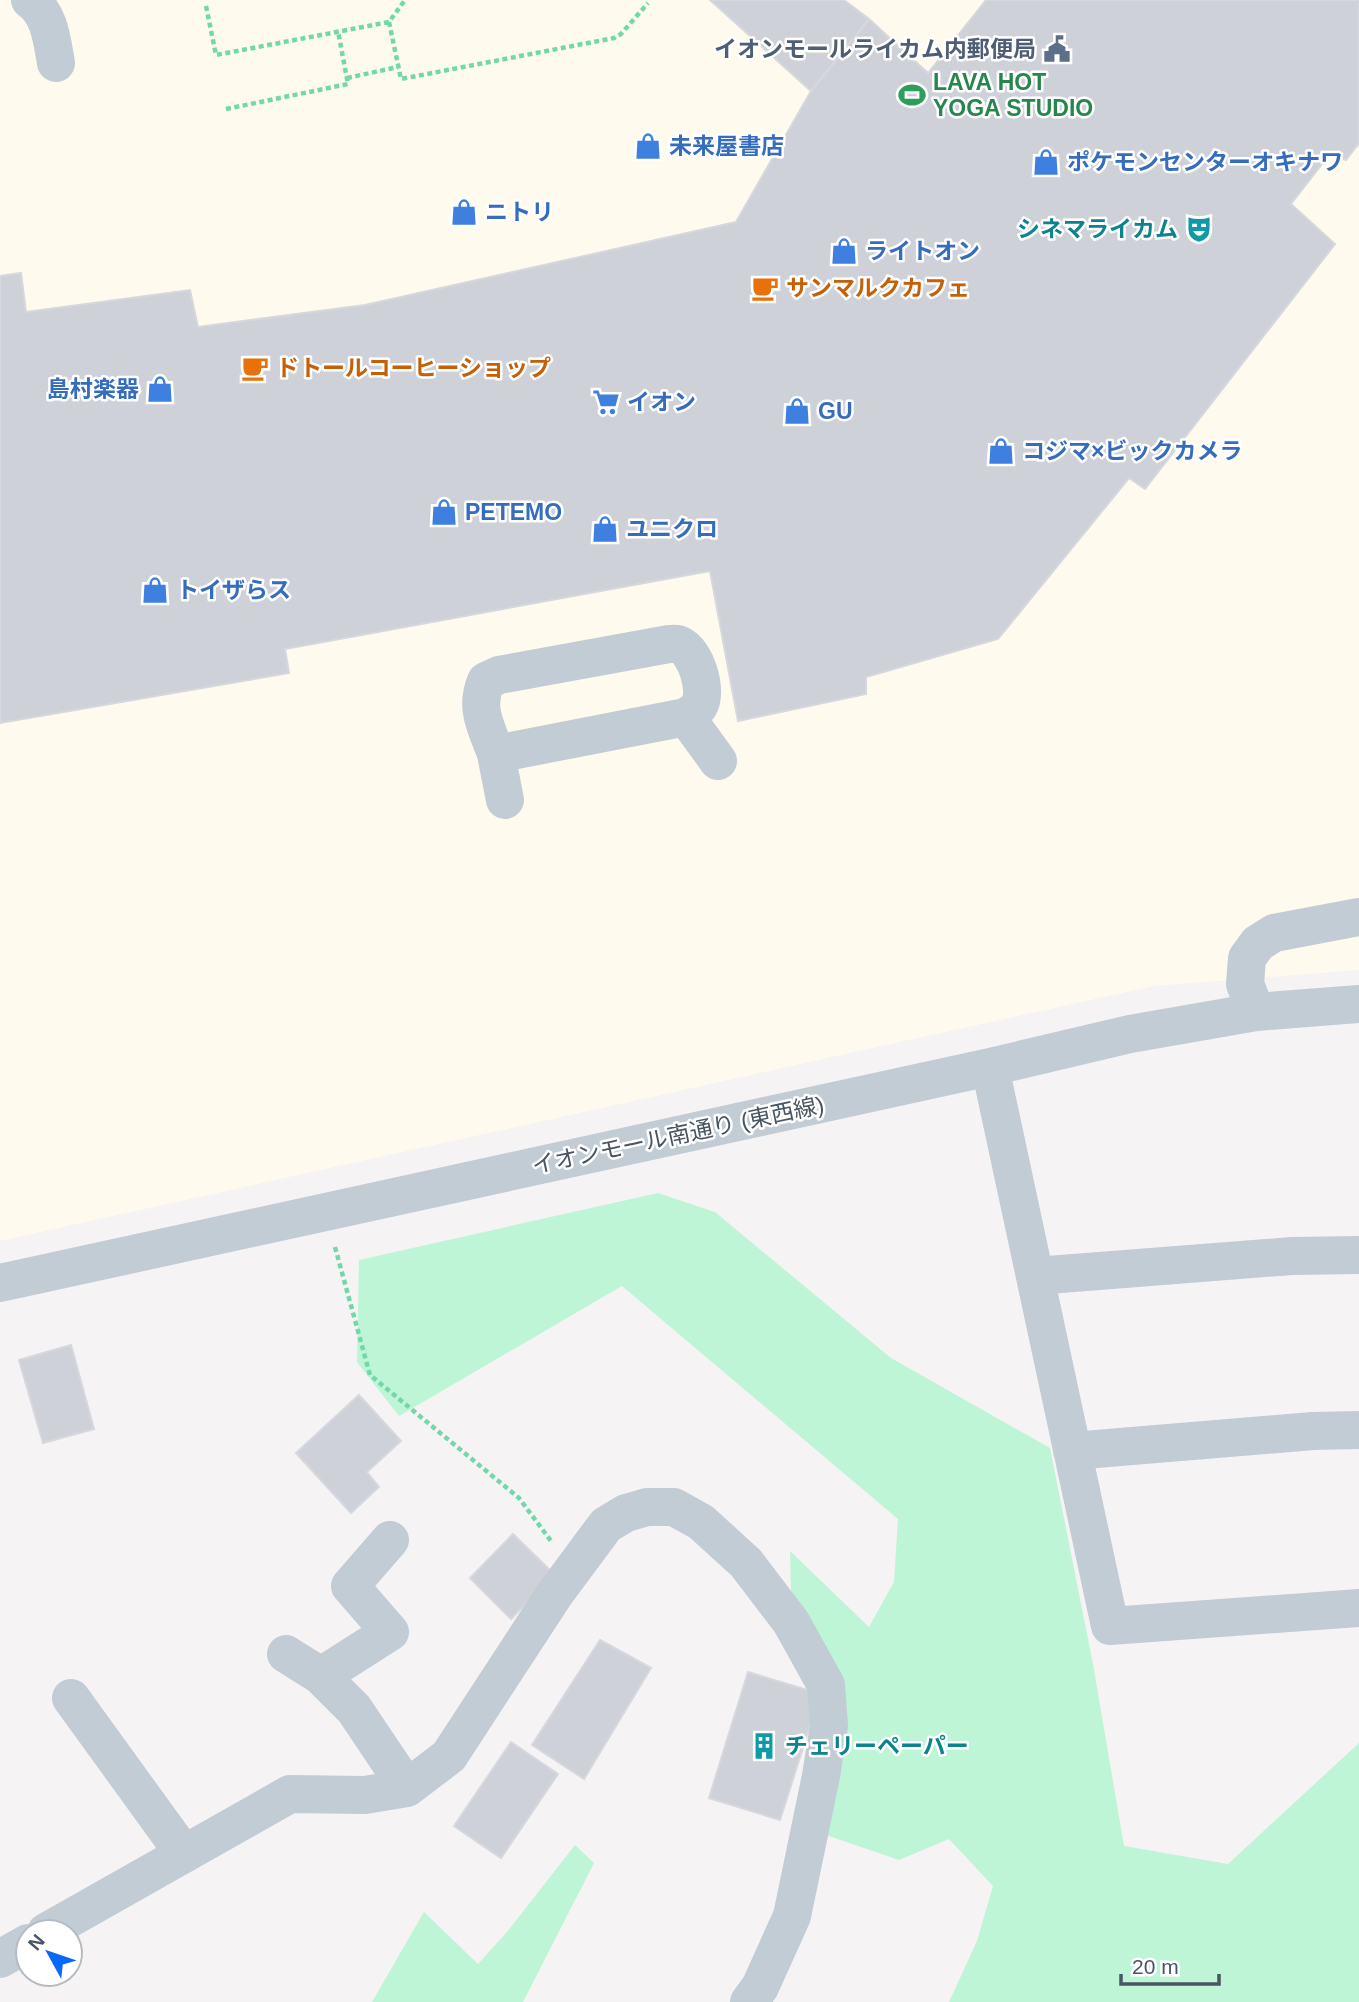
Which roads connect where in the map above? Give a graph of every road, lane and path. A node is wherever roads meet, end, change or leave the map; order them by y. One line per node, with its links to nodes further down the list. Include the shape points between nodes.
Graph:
1 (30, 0): 7 (street, via 50,30)
2 (405, 0): 5 (path)
3 (648, 3): 8 (path, via 614,38 401,79)
4 (206, 6): 6 (path, via 216,55)
5 (389, 22): 6 (path); 8 (path)
6 (338, 32): 9 (path)
7 (57, 63)
8 (398, 68): 9 (path)
9 (347, 78): 10 (path, via 348,83)
10 (226, 109)
11 (687, 717): 12 (street); 12 (street, via 699,707 702,695 697,666 680,645 499,675 486,681 479,706); 13 (street)
12 (496, 754): 14 (street)
13 (718, 761)
14 (505, 800)
15 (1359, 917): 17 (street, via 1275,933 1258,943 1247,958 1245,984)
16 (1359, 1004): 17 (street, イオンモール南通り (東西線))
17 (1256, 1012): 18 (street, イオンモール南通り (東西線), via 1130,1034)
18 (990, 1067): 19 (street, イオンモール南通り (東西線)); 21 (street)
19 (326, 1212): 22 (street, イオンモール南通り (東西線)); 26 (path, via 370,1375 519,1498)
20 (1359, 1255): 21 (street)
21 (1035, 1276): 24 (street)
22 (0, 1283)
23 (1359, 1430): 24 (street)
24 (1072, 1451): 27 (street, via 1110,1626)
25 (390, 1540): 29 (street, via 350,1586 390,1632)
26 (572, 1571): 31 (street, via 449,1756); 34 (street, via 606,1525 647,1507 674,1507 701,1522 746,1563 791,1622 826,1685 828,1726 821,1776 792,1916 761,1987)
27 (1359, 1608)
28 (286, 1654): 29 (street)
29 (321, 1676): 31 (street, via 354,1709)
30 (71, 1698): 32 (street)
31 (407, 1787): 32 (street, via 365,1795 290,1794)
32 (184, 1854): 33 (street)
33 (71, 1918)
34 (749, 2002)

